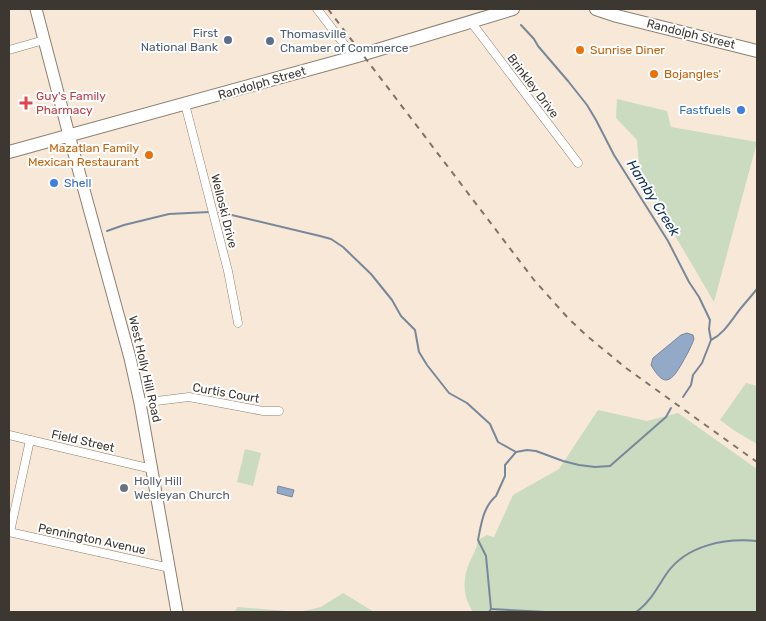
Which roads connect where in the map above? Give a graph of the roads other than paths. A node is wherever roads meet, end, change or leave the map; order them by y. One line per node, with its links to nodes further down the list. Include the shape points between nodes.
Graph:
1 (36, 9): 6 (street, West Holly Hill Road)
2 (317, 9): 9 (street)
3 (513, 9): 5 (main road, Randolph Street)
4 (596, 9): 8 (main road, Randolph Street)
5 (471, 22): 9 (main road, Randolph Street); 13 (street, Brinkley Drive)
6 (44, 40): 7 (street); 11 (street, West Holly Hill Road)
7 (9, 50)
8 (757, 51)
9 (354, 57): 10 (main road, Randolph Street)
10 (185, 104): 11 (main road, Randolph Street); 14 (street, Welloski Drive, via 228,271)
11 (69, 135): 12 (main road, Randolph Street); 15 (street, West Holly Hill Road)
12 (9, 152)
13 (578, 163)
14 (238, 323)
15 (140, 403): 16 (street, Curtis Court, via 189,397); 19 (street, West Holly Hill Road)
16 (279, 411)
17 (9, 435): 18 (street, Field Street)
18 (30, 440): 19 (street, Field Street); 20 (street)
19 (152, 469): 21 (street, West Holly Hill Road)
20 (9, 532): 21 (street, Pennington Avenue)
21 (170, 568): 22 (street, West Holly Hill Road)
22 (178, 612)

